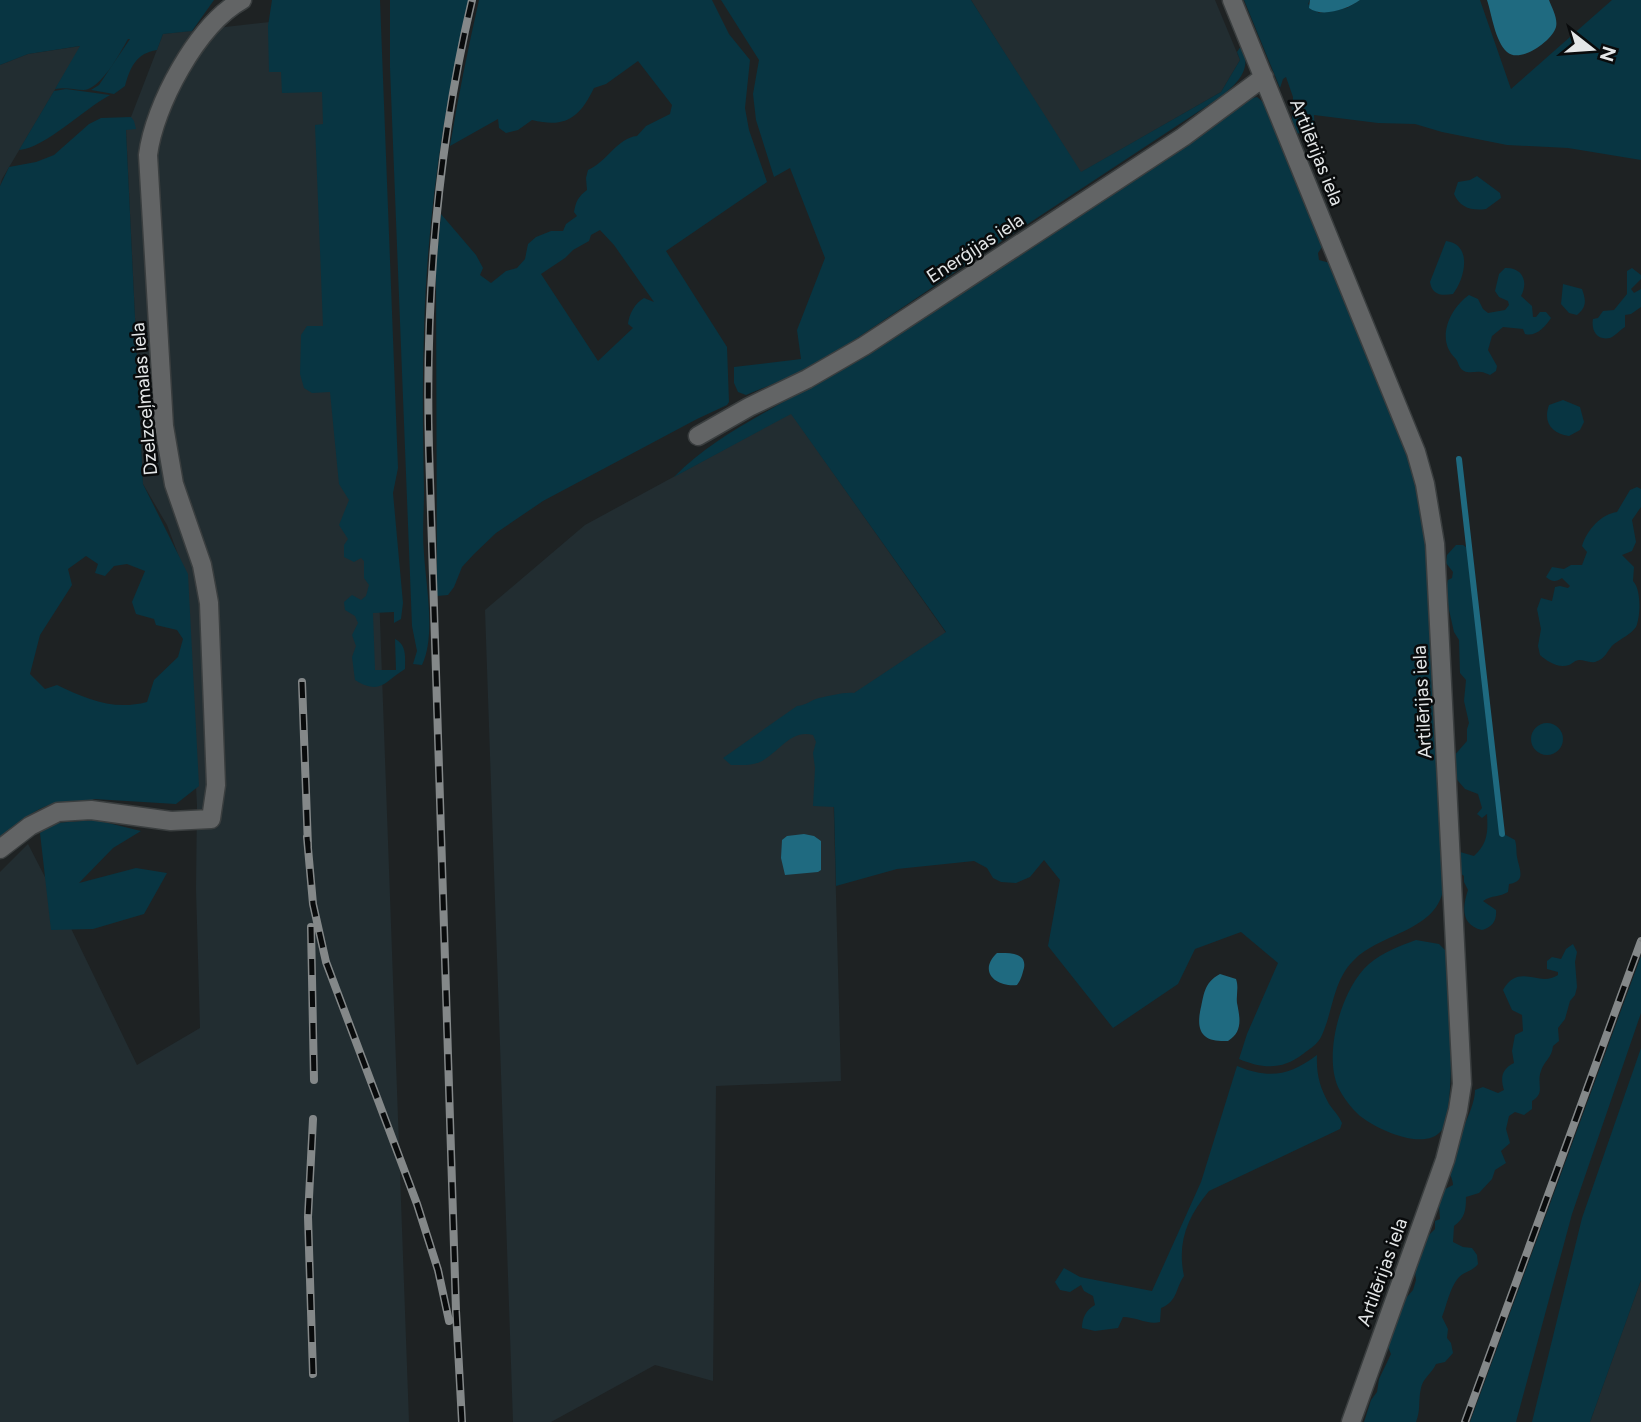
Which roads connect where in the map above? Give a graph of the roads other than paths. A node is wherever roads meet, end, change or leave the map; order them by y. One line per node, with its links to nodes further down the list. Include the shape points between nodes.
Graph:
1 (242, 0): 5 (street, Dzelzceļmalas iela, via 209,26 171,88 153,130 148,169 168,457 202,565 209,603 216,785 211,819 171,821 91,810 58,812)
2 (1232, 0): 3 (street, Artilērijas iela)
3 (1264, 77): 4 (street, Enerģijas iela, via 1183,137 864,346); 6 (street, Artilērijas iela, via 1416,452 1435,544 1462,1084 1445,1160)
4 (698, 436)
5 (0, 849)
6 (1351, 1422)

